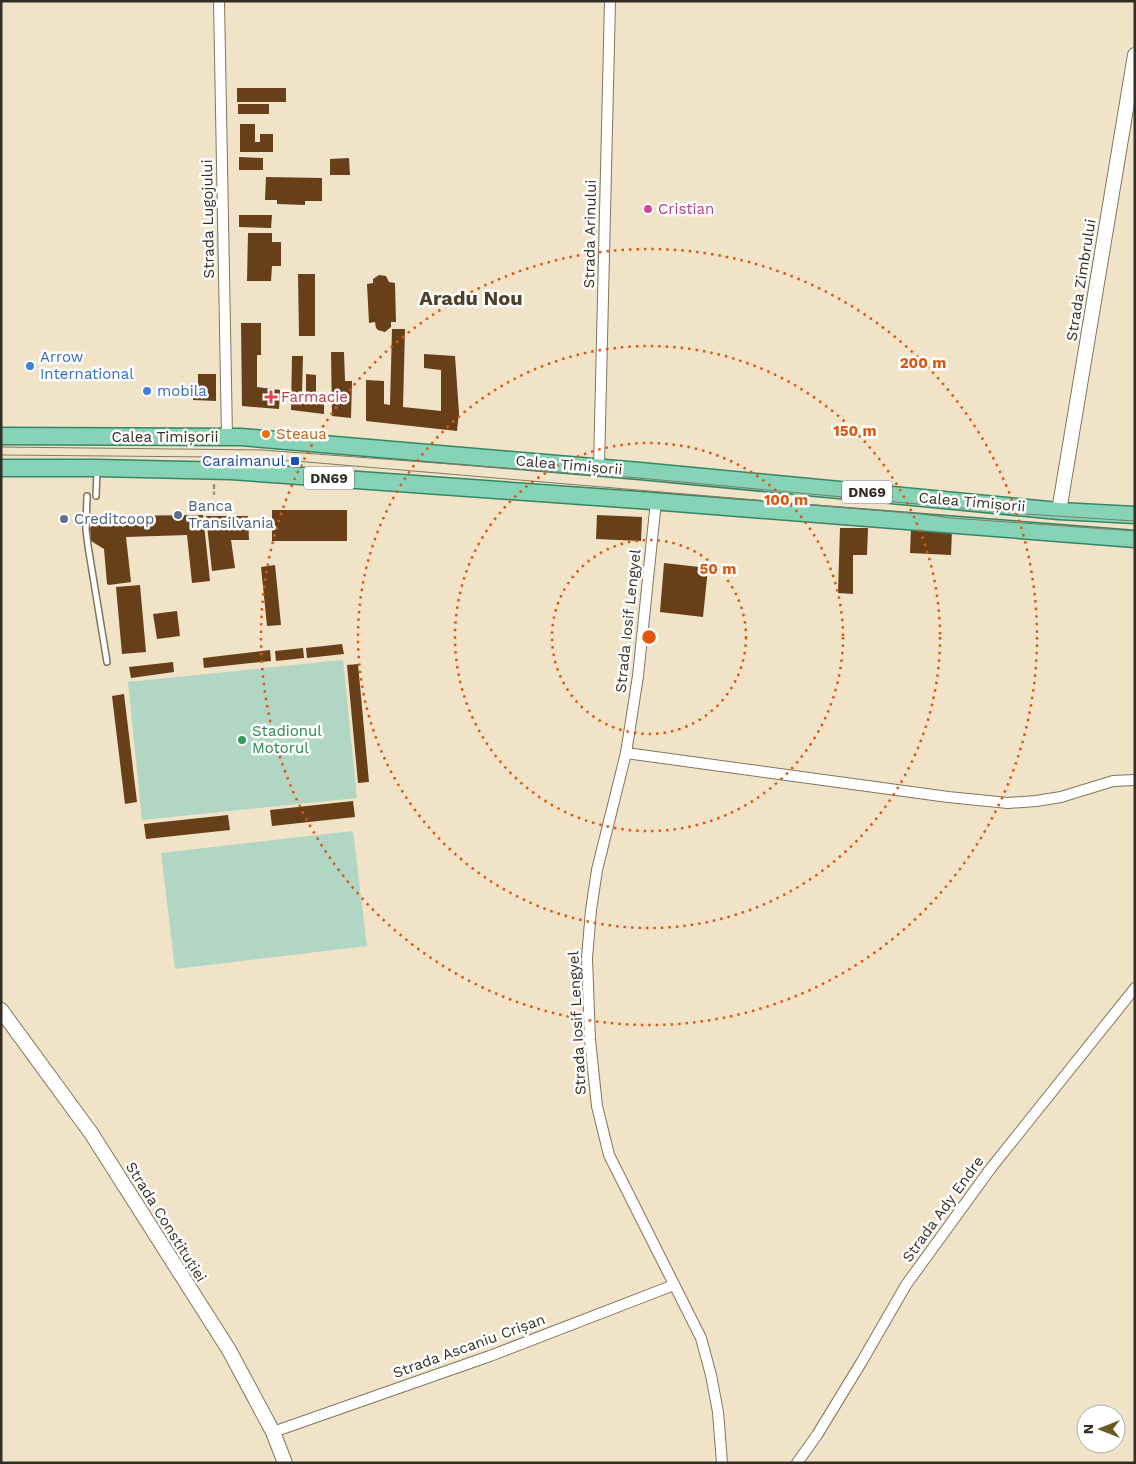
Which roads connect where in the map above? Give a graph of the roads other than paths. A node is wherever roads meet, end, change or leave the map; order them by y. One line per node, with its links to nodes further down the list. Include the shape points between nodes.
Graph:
1 (219, 1): 5 (street, Strada Lugojului)
2 (610, 1): 8 (street, Strada Arinului)
3 (1135, 55): 12 (street, Strada Zimbrului)
4 (1, 436): 5 (main road, Calea Timișorii / DN69)
5 (227, 437): 8 (main road, Calea Timișorii / DN69)
6 (1, 468): 7 (main road, Calea Timișorii / DN69)
7 (97, 468): 10 (lane); 11 (main road, Calea Timișorii / DN69, via 231,471)
8 (599, 468): 12 (main road, Calea Timișorii / DN69)
9 (87, 496): 15 (lane, via 86,530)
10 (96, 496)
11 (656, 502): 14 (main road, Calea Timișorii / DN69); 16 (street, Strada Iosif Lengyel, via 638,676)
12 (1059, 511): 13 (main road, Calea Timișorii / DN69)
13 (1135, 514)
14 (1135, 539)
15 (107, 662)
16 (626, 753): 17 (street, via 1008,803 1061,796 1112,781); 20 (street, Strada Iosif Lengyel, via 591,910 587,958 590,1040 597,1106 609,1155)
17 (1135, 780)
18 (1135, 988): 24 (street, Strada Ady Endre, via 991,1168 906,1285)
19 (1, 1010): 21 (street, Strada Constituției, via 91,1133 229,1350)
20 (674, 1285): 21 (street, Strada Ascaniu Crișan, via 490,1356); 23 (street, Strada Iosif Lengyel, via 701,1338 711,1375)
21 (273, 1432): 22 (street, Strada Constituției)
22 (285, 1463)
23 (722, 1463)
24 (797, 1463)

